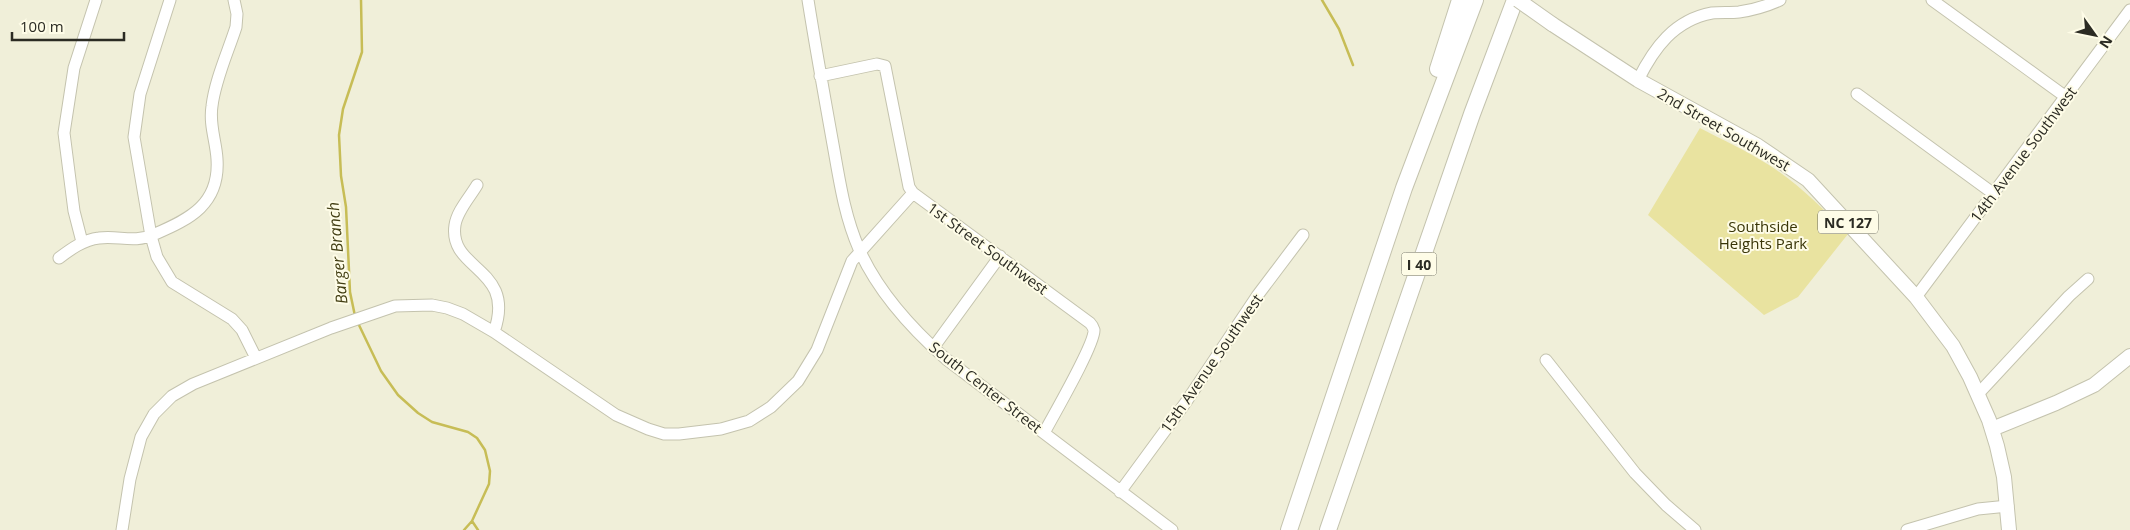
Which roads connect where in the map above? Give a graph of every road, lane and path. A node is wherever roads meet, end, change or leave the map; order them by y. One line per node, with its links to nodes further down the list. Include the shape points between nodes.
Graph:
1 (96, 0): 21 (street, via 74,68 64,133 74,211)
2 (170, 0): 20 (street, via 140,94 134,137)
3 (234, 0): 20 (street, via 236,27 212,105 217,171 210,194 196,213 185,221)
4 (808, 0): 11 (street, South Center Street)
5 (1460, 0): 15 (highway, via 1434,82)
6 (1474, 0): 15 (highway, I 40)
7 (1517, 0): 12 (main road, 2nd Street Southwest / NC 127, bridge); 40 (highway, I 40, via 1465,132)
8 (1780, 0): 12 (street, via 1754,9 1712,13 1685,22 1659,45)
9 (1932, 0): 14 (street)
10 (2130, 10): 14 (street, 14th Avenue Southwest)
11 (820, 76): 17 (street, via 877,64 886,66); 22 (street, South Center Street, via 840,191)
12 (1638, 80): 26 (main road, 2nd Street Southwest / NC 127, via 1758,146 1808,180)
13 (1858, 94): 18 (street)
14 (2066, 97): 18 (street, 14th Avenue Southwest)
15 (1415, 159): 39 (highway, I 40)
16 (477, 185): 27 (street, via 459,214 454,234 461,251 496,290 500,308)
17 (913, 193): 22 (street); 23 (street, 1st Street Southwest)
18 (1994, 194): 26 (street, 14th Avenue Southwest)
19 (1303, 235): 35 (street, 15th Avenue Southwest)
20 (151, 236): 21 (street, via 131,240 99,238); 30 (street, via 159,262 172,282 232,319 242,330)
21 (82, 242): 24 (street)
22 (860, 250): 27 (street, via 846,273 817,350 798,381 760,415 721,429 664,434 634,424 599,404); 28 (street, South Center Street, via 895,306)
23 (1000, 256): 28 (street); 34 (street, 1st Street Southwest, via 1090,323 1094,333)
24 (59, 258)
25 (2088, 279): 32 (street)
26 (1916, 297): 32 (main road, 2nd Street Southwest / NC 127, via 1953,346)
27 (494, 332): 30 (street, via 447,308 406,304 376,311)
28 (933, 348): 34 (street, South Center Street)
29 (2130, 356): 33 (main road, via 2094,385)
30 (256, 358): 38 (street, via 182,390 154,414 136,452)
31 (1546, 360): 41 (street, via 1635,473)
32 (1978, 394): 33 (main road, 2nd Street Southwest / NC 127)
33 (1992, 429): 36 (main road, 2nd Street Southwest / NC 127)
34 (1044, 433): 35 (street, South Center Street)
35 (1120, 492): 37 (street, South Center Street)
36 (2008, 506): 42 (street, via 1978,509); 43 (main road, 2nd Street Southwest / NC 127)
37 (1168, 529)
38 (122, 530)
39 (1289, 530)
40 (1328, 530)
41 (1695, 530)
42 (1907, 530)
43 (2009, 530)

